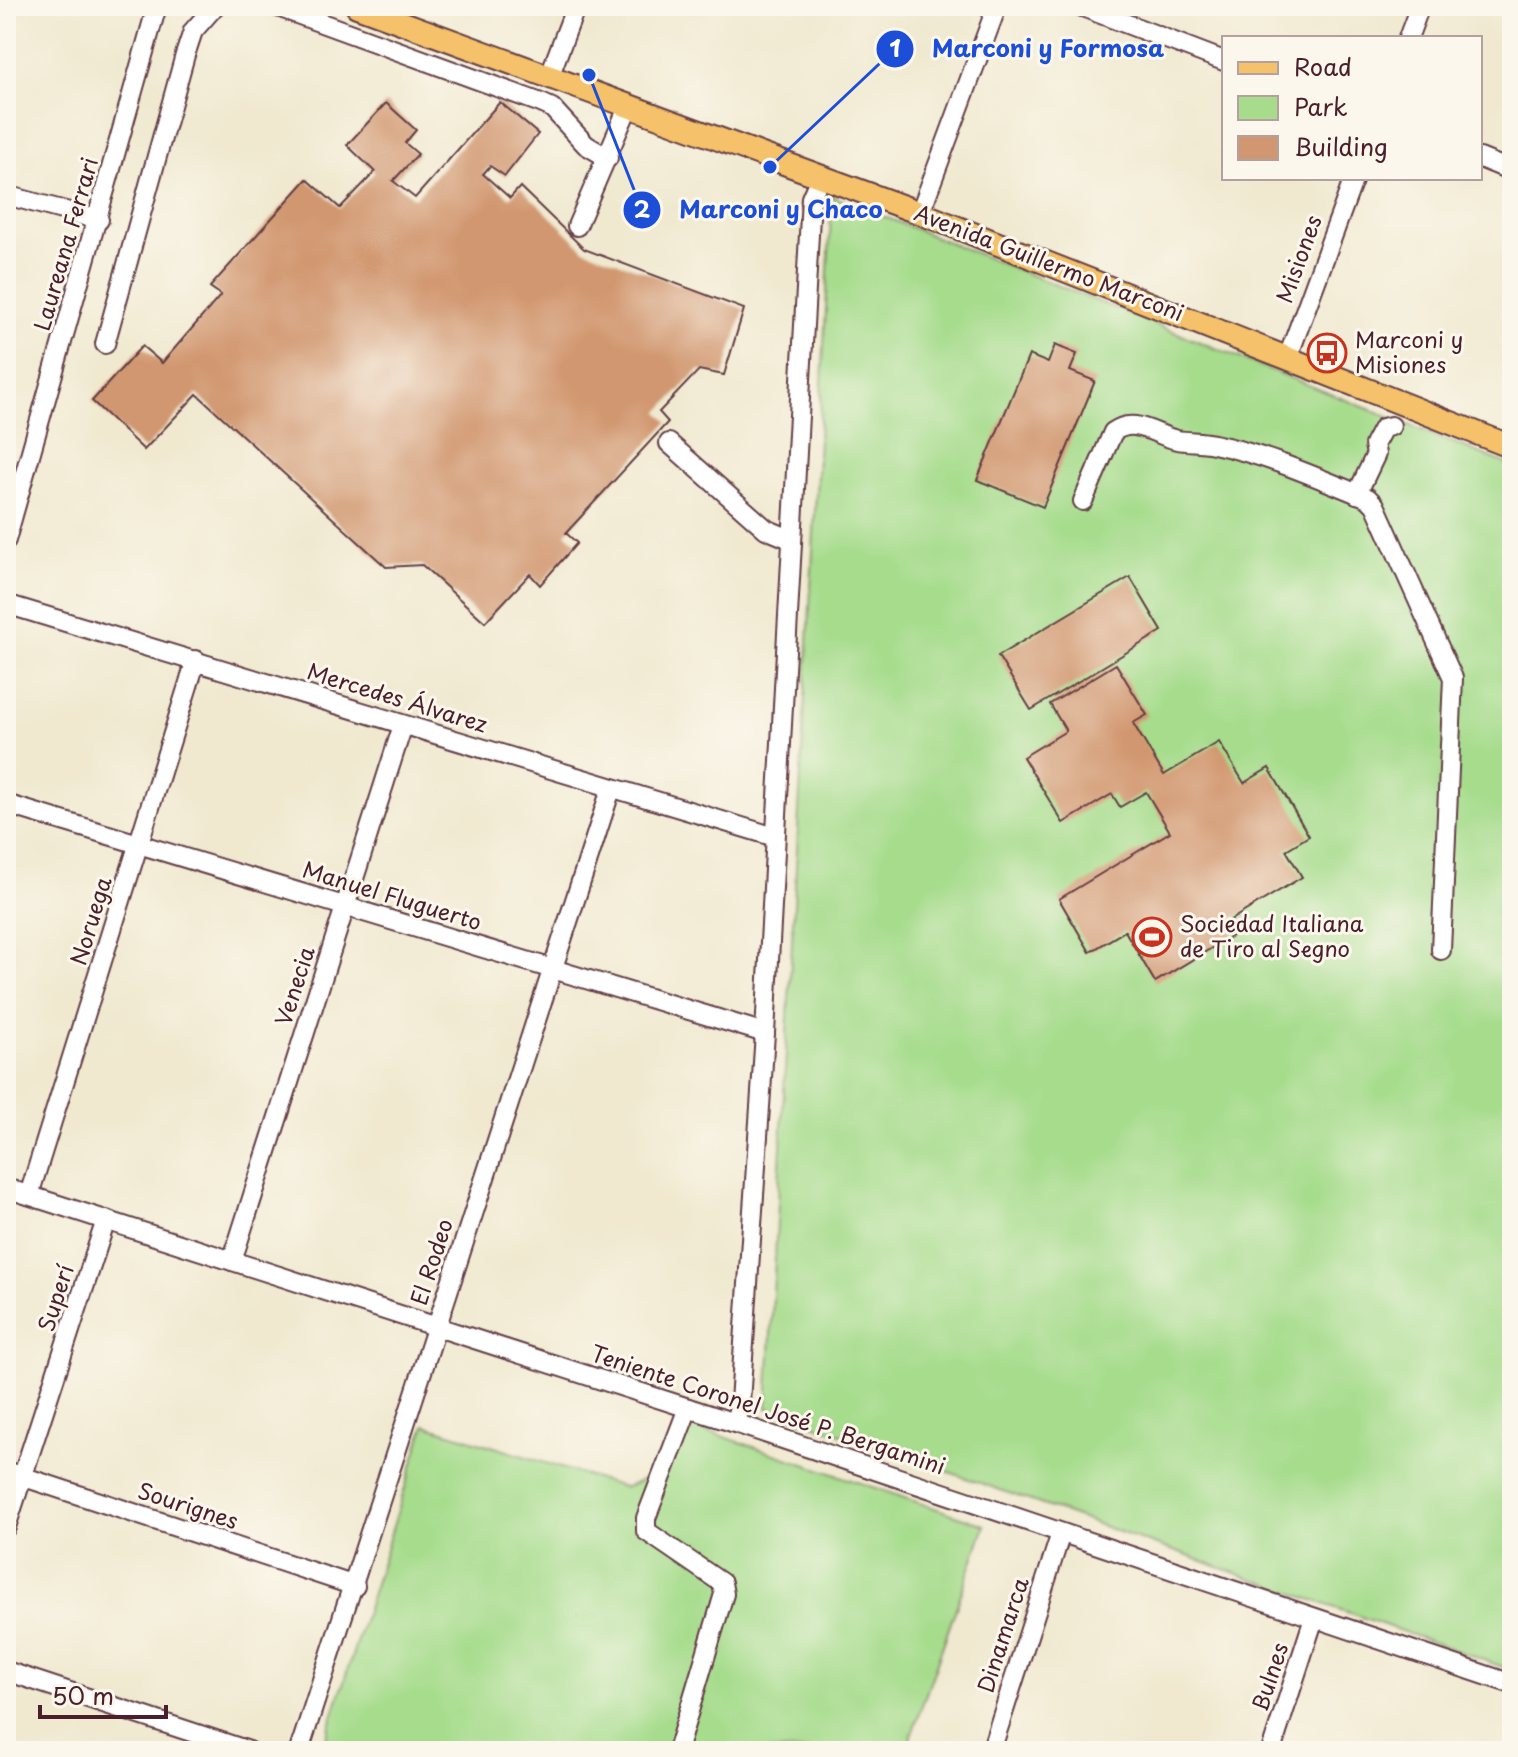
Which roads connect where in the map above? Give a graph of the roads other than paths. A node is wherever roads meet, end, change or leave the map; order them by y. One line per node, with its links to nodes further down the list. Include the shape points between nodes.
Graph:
1 (157, 6): 20 (street, Laureana Ferrari)
2 (215, 6): 22 (street, via 193,31 185,55)
3 (275, 6): 13 (street, via 552,108 586,145)
4 (357, 6): 11 (main road, Avenida Guillermo Marconi)
5 (576, 6): 11 (street)
6 (997, 6): 19 (street)
7 (1080, 6): 10 (street)
8 (1420, 6): 9 (street)
9 (1409, 36)
10 (1222, 60)
11 (549, 77): 12 (main road, Avenida Guillermo Marconi)
12 (629, 105): 13 (street); 16 (main road, Avenida Guillermo Marconi)
13 (608, 158): 21 (street)
14 (1482, 159): 15 (street)
15 (1512, 171)
16 (821, 175): 19 (main road, Avenida Guillermo Marconi); 30 (street, via 811,198)
17 (1353, 180): 23 (street, Misiones)
18 (6, 195): 20 (street)
19 (920, 213): 23 (main road, Avenida Guillermo Marconi)
20 (99, 220): 28 (street, Laureana Ferrari)
21 (577, 226)
22 (105, 344)
23 (1288, 357): 24 (main road, Avenida Guillermo Marconi)
24 (1401, 404): 26 (main road, Avenida Guillermo Marconi); 27 (street, via 1374,445 1376,454)
25 (669, 443): 30 (street, via 766,529)
26 (1512, 447)
27 (1357, 494): 29 (street, via 1229,448 1122,425 1113,432); 40 (street, via 1375,505 1453,678)
28 (12, 501): 31 (street, Laureana Ferrari)
29 (1083, 501)
30 (790, 539): 37 (street)
31 (6, 540)
32 (6, 604): 33 (street, Mercedes Álvarez)
33 (196, 660): 34 (street, Mercedes Álvarez); 38 (street, Noruega)
34 (403, 725): 35 (street, Mercedes Álvarez); 39 (street, Venecia)
35 (611, 789): 37 (street, Mercedes Álvarez); 41 (street, El Rodeo)
36 (6, 804): 38 (street, Manuel Fluguerto)
37 (775, 837): 42 (street)
38 (140, 844): 39 (street, Manuel Fluguerto); 44 (street, Noruega)
39 (346, 907): 41 (street, Manuel Fluguerto); 46 (street, Venecia)
40 (1441, 950)
41 (552, 970): 42 (street, Manuel Fluguerto); 47 (street, El Rodeo)
42 (765, 1033): 49 (street)
43 (6, 1188): 44 (street, Teniente Coronel José P. Bergamini)
44 (29, 1195): 45 (street, Teniente Coronel José P. Bergamini)
45 (106, 1220): 46 (street, Teniente Coronel José P. Bergamini); 50 (street, Superí)
46 (232, 1261): 47 (street, Teniente Coronel José P. Bergamini)
47 (436, 1326): 48 (street, Teniente Coronel José P. Bergamini); 53 (street, El Rodeo)
48 (688, 1408): 49 (street, Teniente Coronel José P. Bergamini); 59 (street, via 646,1518 646,1531 722,1583 724,1594)
49 (735, 1423): 52 (street, Teniente Coronel José P. Bergamini)
50 (15, 1474): 51 (street, Superí); 53 (street, Sourignes)
51 (6, 1527)
52 (1061, 1533): 54 (street, Teniente Coronel José P. Bergamini); 60 (street, Dinamarca)
53 (355, 1586): 58 (street, El Rodeo)
54 (1314, 1618): 56 (street, Teniente Coronel José P. Bergamini); 61 (street, Bulnes)
55 (6, 1671): 57 (street)
56 (1512, 1684)
57 (249, 1751)
58 (299, 1751)
59 (677, 1751)
60 (991, 1751)
61 (1271, 1751)

